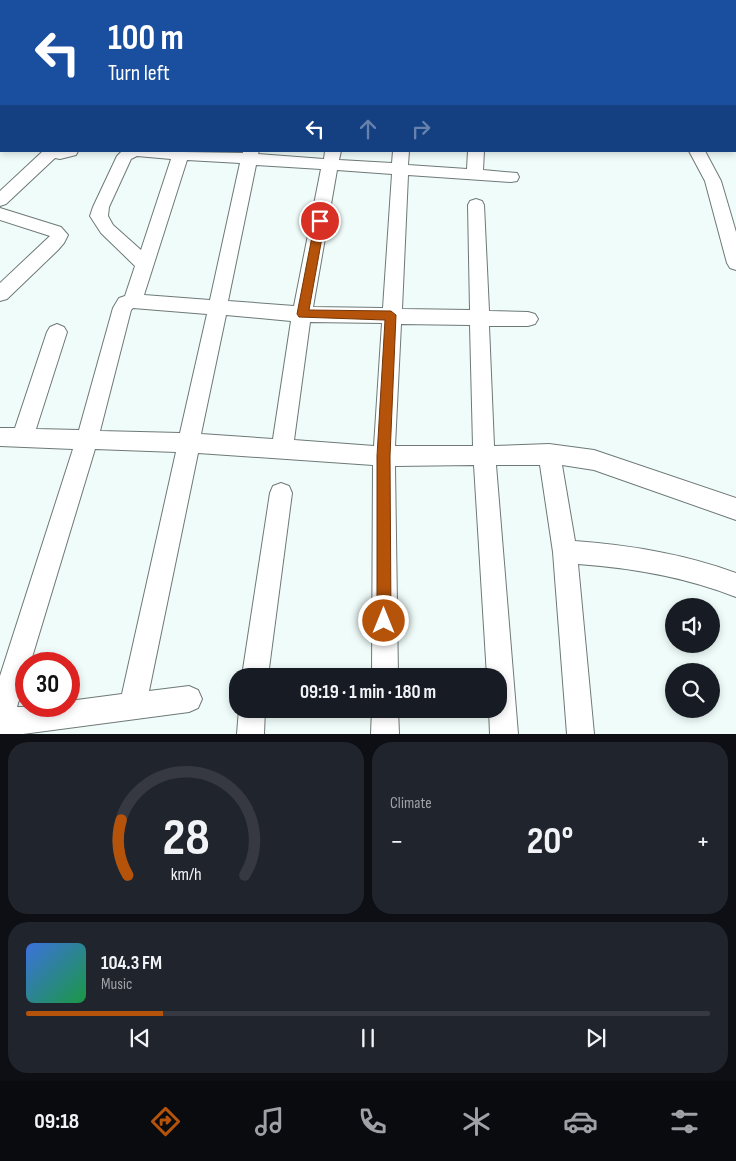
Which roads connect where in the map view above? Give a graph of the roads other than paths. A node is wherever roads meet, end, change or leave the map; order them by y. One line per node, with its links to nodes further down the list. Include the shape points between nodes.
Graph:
1 (51, 152): 14 (street)
2 (55, 152): 3 (street)
3 (67, 152)
4 (133, 152): 18 (street, via 125,156 99,216 107,230)
5 (150, 152): 8 (street)
6 (476, 152): 12 (street)
7 (698, 152): 17 (street, via 713,181)
8 (181, 154): 9 (street); 18 (street)
9 (250, 155): 10 (street); 21 (street)
10 (332, 158): 11 (street); 22 (street)
11 (399, 161): 12 (street); 23 (street)
12 (475, 174): 13 (street)
13 (511, 177)
14 (0, 200)
15 (476, 205): 24 (street)
16 (0, 214): 19 (street, via 59,235)
17 (736, 263)
18 (145, 265): 20 (street)
19 (0, 294)
20 (133, 300): 21 (street); 29 (street, via 122,308)
21 (218, 306): 22 (street); 30 (street)
22 (302, 314): 23 (street); 31 (street)
23 (391, 315): 24 (street); 34 (street)
24 (479, 317): 25 (street); 33 (street)
25 (528, 319)
26 (57, 332): 28 (street)
27 (0, 437): 28 (street)
28 (22, 438): 29 (street)
29 (87, 440): 30 (street); 43 (street)
30 (190, 443): 31 (street); 42 (street)
31 (282, 449): 34 (street)
32 (549, 454): 33 (street); 36 (street, via 594,460); 37 (street)
33 (484, 455): 34 (street); 49 (street)
34 (384, 456): 40 (street)
35 (282, 493): 39 (street)
36 (736, 509)
37 (565, 552): 38 (street, via 660,561); 50 (street)
38 (736, 585)
39 (256, 668)
40 (385, 668)
41 (189, 699): 42 (street)
42 (134, 706): 46 (street)
43 (0, 718)
44 (251, 718): 47 (street)
45 (385, 718): 48 (street)
46 (0, 723)
47 (250, 734)
48 (385, 734)
49 (504, 734)
50 (581, 734)

